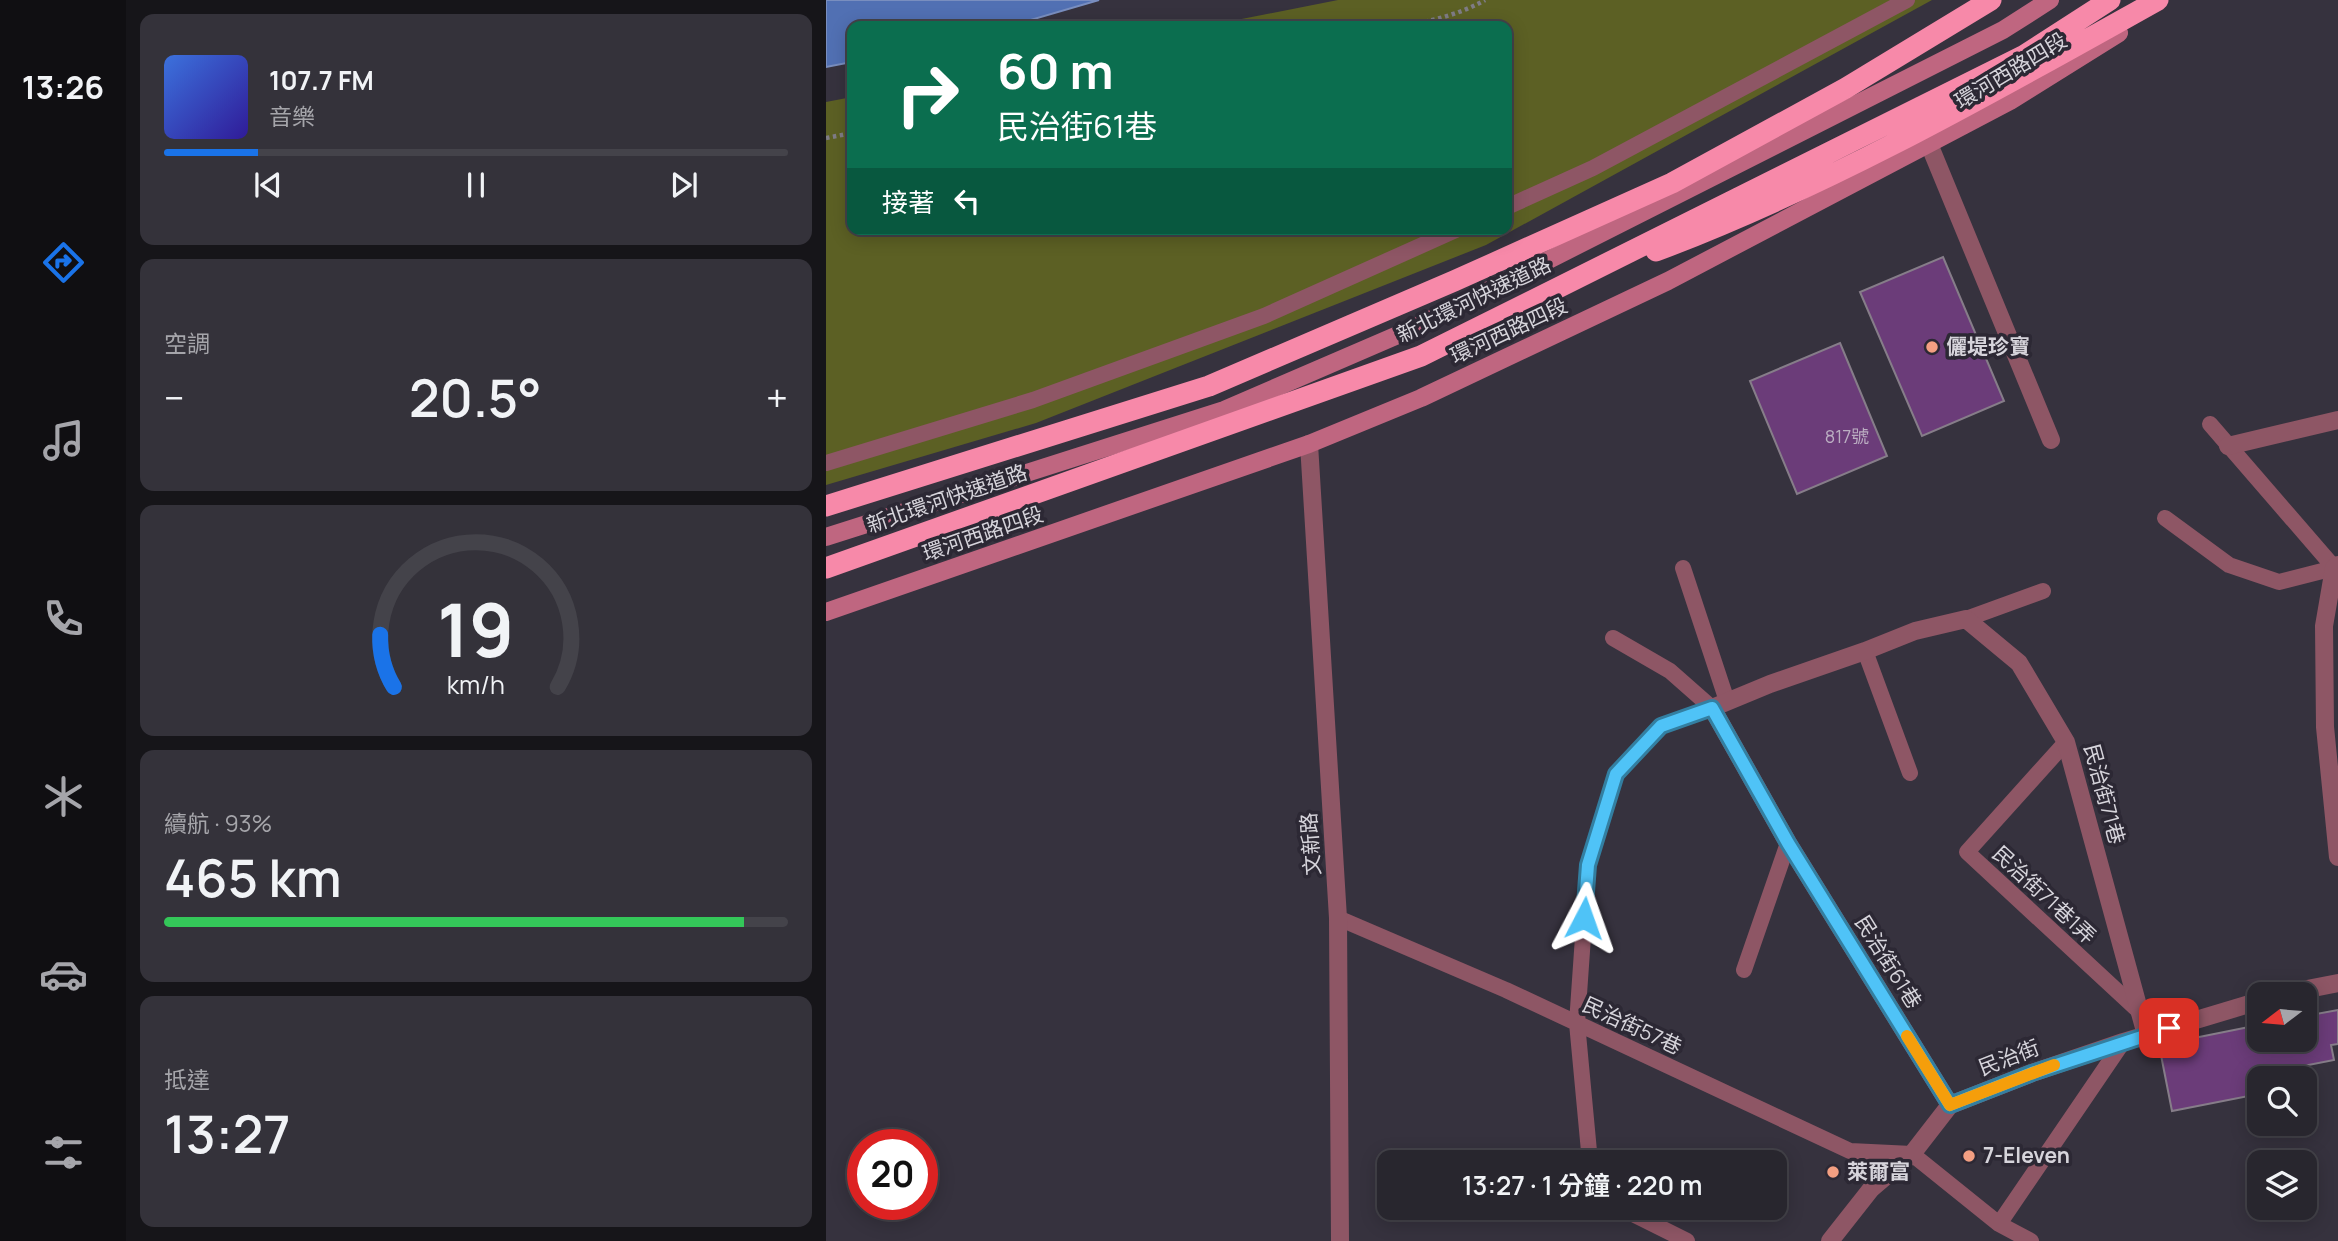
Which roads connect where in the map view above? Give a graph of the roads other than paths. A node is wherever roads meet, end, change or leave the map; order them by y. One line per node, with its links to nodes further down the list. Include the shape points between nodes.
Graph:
1 (1907, 0): 8 (lane, via 1594,169)
2 (1991, 0): 17 (highway, 新北環河快速道路, via 1846,88 1672,183 1441,287 1209,386)
3 (2050, 0): 19 (main road, 環河西路四段, via 2003,30 1414,328 1224,410)
4 (2110, 0): 10 (highway, 新北環河快速道路, via 2023,56)
5 (2158, 0): 10 (highway, via 1994,91 1718,228)
6 (2171, 0): 7 (main road, 環河西路四段, via 2010,101)
7 (1929, 144): 13 (street); 14 (main road, 環河西路四段, via 1668,281 1421,398)
8 (1512, 205)
9 (1444, 235): 16 (lane, via 1251,321 1033,400)
10 (1556, 288): 20 (highway, 新北環河快速道路, via 1421,356)
11 (2338, 420): 15 (street)
12 (2210, 424): 15 (lane)
13 (2050, 440)
14 (1309, 444): 24 (main road, 環河西路四段); 33 (street, 文新路)
15 (2228, 446): 22 (lane)
16 (826, 463)
17 (826, 506)
18 (2165, 519): 22 (lane, via 2229,565 2279,582)
19 (826, 537)
20 (826, 568)
21 (1683, 568): 28 (lane)
22 (2337, 568): 32 (street, via 2324,626 2325,727)
23 (2043, 591): 25 (lane)
24 (826, 612)
25 (1966, 619): 27 (street, via 1915,631); 29 (street, 民治街71巷, via 2019,663)
26 (1613, 638): 28 (lane, 民治街61巷)
27 (1865, 652): 28 (street); 30 (lane)
28 (1720, 704): 31 (street, 民治街61巷); 39 (lane, via 1661,726 1616,774 1588,865)
29 (2066, 742): 38 (street, 民治街71巷); 38 (lane, 民治街71巷1弄, via 1967,852)
30 (1910, 773)
31 (1788, 843): 34 (lane); 42 (street, 民治街61巷)
32 (2338, 857)
33 (1338, 918): 39 (lane, 民治街57巷); 47 (street, 文新路)
34 (1744, 970)
35 (2338, 983): 36 (street)
36 (2317, 987)
37 (2247, 1005): 40 (street, 民治街)
38 (2141, 1013): 40 (street, 民治街71巷)
39 (1577, 1023): 43 (lane); 44 (lane, 民治街57巷, via 1850,1151)
40 (2146, 1035): 41 (street, 民治街)
41 (2123, 1042): 42 (street, 民治街); 46 (lane)
42 (1950, 1105): 44 (street)
43 (1589, 1150)
44 (1912, 1154): 46 (lane); 49 (street, via 1871,1189)
45 (1645, 1220): 48 (lane)
46 (1999, 1224): 50 (lane)
47 (1340, 1241)
48 (1687, 1241)
49 (1829, 1241)
50 (2031, 1241)

